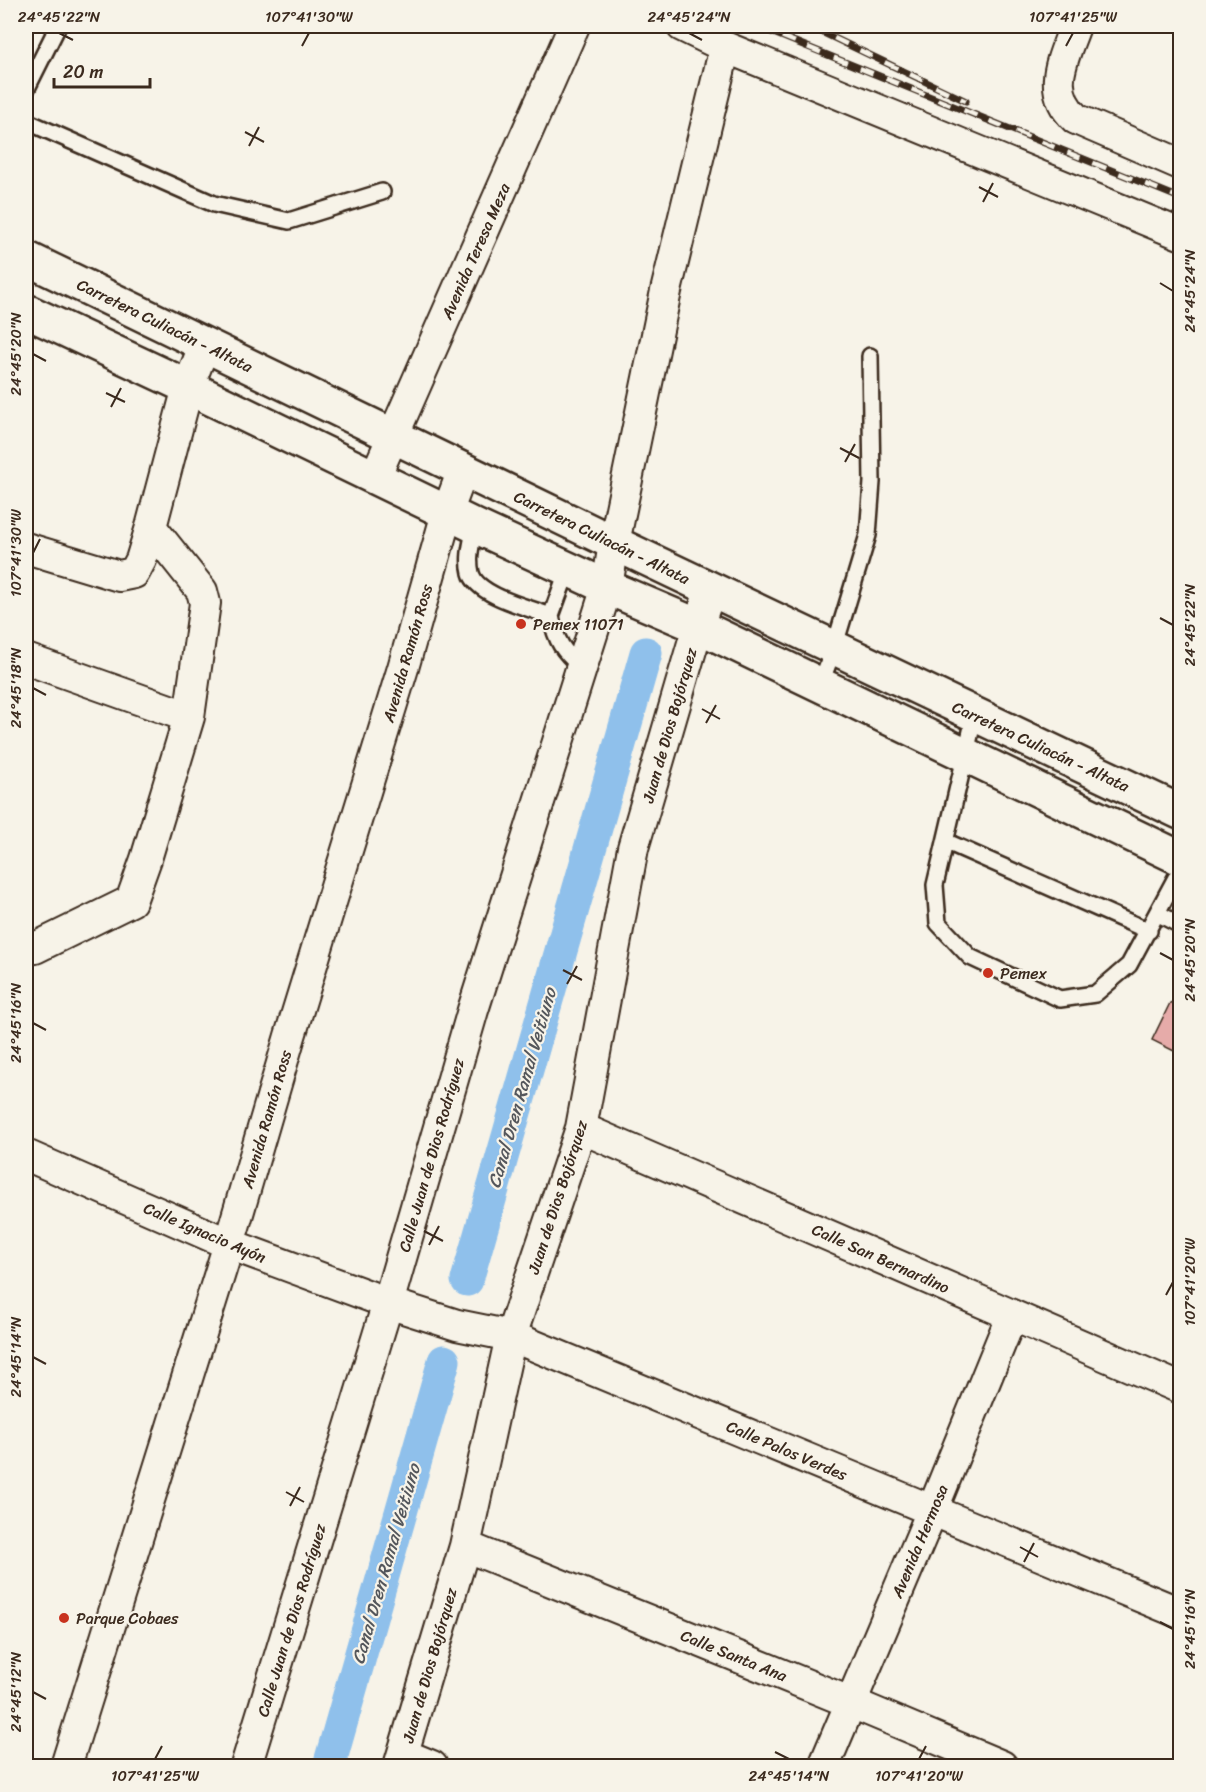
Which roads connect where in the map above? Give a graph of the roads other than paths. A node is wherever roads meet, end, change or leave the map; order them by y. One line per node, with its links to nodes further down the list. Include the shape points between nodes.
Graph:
1 (58, 26): 6 (lane)
2 (574, 26): 16 (street, Avenida Teresa Meza)
3 (682, 26): 5 (street)
4 (1075, 26): 8 (street, via 1058,77 1066,109 1076,119)
5 (725, 47): 10 (street); 21 (street, Calle Juan de Dios Rodríguez, via 666,291)
6 (26, 90)
7 (26, 120): 9 (lane, via 214,204 290,221)
8 (1180, 164)
9 (382, 192)
10 (1180, 234)
11 (26, 258): 13 (main road, Carretera Culiacán - Altata)
12 (26, 311): 15 (main road)
13 (205, 344): 15 (street); 16 (main road, Carretera Culiacán - Altata)
14 (870, 356): 28 (lane, via 872,482 868,535)
15 (189, 387): 18 (main road); 20 (street)
16 (394, 435): 17 (main road, Carretera Culiacán - Altata); 18 (street, Avenida Teresa Meza)
17 (462, 470): 19 (street, Avenida Ramón Ross); 21 (main road, Carretera Culiacán - Altata)
18 (375, 477): 19 (main road)
19 (461, 520): 23 (main road); 26 (lane, via 471,575 484,590); 45 (street, Avenida Ramón Ross, via 403,668)
20 (151, 527): 22 (street, via 134,573 119,576); 33 (street, via 202,591 205,603)
21 (614, 543): 24 (street, Calle Juan de Dios Rodríguez); 25 (main road, Carretera Culiacán - Altata)
22 (26, 548)
23 (568, 569): 24 (main road); 26 (lane)
24 (607, 587): 27 (main road); 30 (street, Calle Juan de Dios Rodríguez)
25 (711, 589): 27 (street, Juan de Dios Bojórquez); 28 (main road, Carretera Culiacán - Altata)
26 (551, 616): 30 (lane, via 555,637)
27 (698, 626): 31 (main road); 43 (street, Juan de Dios Bojórquez, via 633,848)
28 (834, 648): 31 (lane); 32 (main road, Carretera Culiacán - Altata)
29 (26, 659): 33 (street)
30 (582, 668): 46 (street, Calle Juan de Dios Rodríguez, via 473,1010)
31 (820, 685): 34 (main road)
32 (975, 714): 34 (lane); 35 (main road, Carretera Culiacán - Altata)
33 (189, 717): 42 (street, via 131,902)
34 (965, 755): 36 (lane); 37 (main road)
35 (1180, 812)
36 (947, 842): 41 (lane); 41 (lane, via 935,885 938,922 970,957 1060,999 1095,994 1129,965)
37 (1180, 858)
38 (1180, 870): 39 (lane)
39 (1158, 913): 40 (lane); 41 (lane)
40 (1180, 925)
41 (1149, 931)
42 (26, 949)
43 (581, 1128): 47 (street, Calle San Bernardino); 48 (street, Juan de Dios Bojórquez)
44 (26, 1155): 45 (street, Calle Ignacio Ayón)
45 (229, 1244): 46 (street, Calle Ignacio Ayón); 55 (street, Avenida Ramón Ross)
46 (388, 1303): 48 (street, Calle Palos Verdes, via 457,1325); 56 (street, Calle Juan de Dios Rodríguez)
47 (1012, 1315): 49 (street, Calle San Bernardino); 50 (street, Avenida Hermosa)
48 (511, 1336): 50 (street, Calle Palos Verdes); 51 (street, Juan de Dios Bojórquez)
49 (1180, 1388)
50 (932, 1511): 52 (street, Calle Palos Verdes); 53 (street, Avenida Hermosa)
51 (465, 1546): 53 (street, Calle Santa Ana); 54 (street, Juan de Dios Bojórquez)
52 (1180, 1612)
53 (852, 1703): 58 (street, Avenida Hermosa); 59 (street, Calle Santa Ana)
54 (401, 1761): 57 (street)
55 (66, 1767)
56 (246, 1767)
57 (432, 1767)
58 (824, 1767)
59 (1002, 1767)

